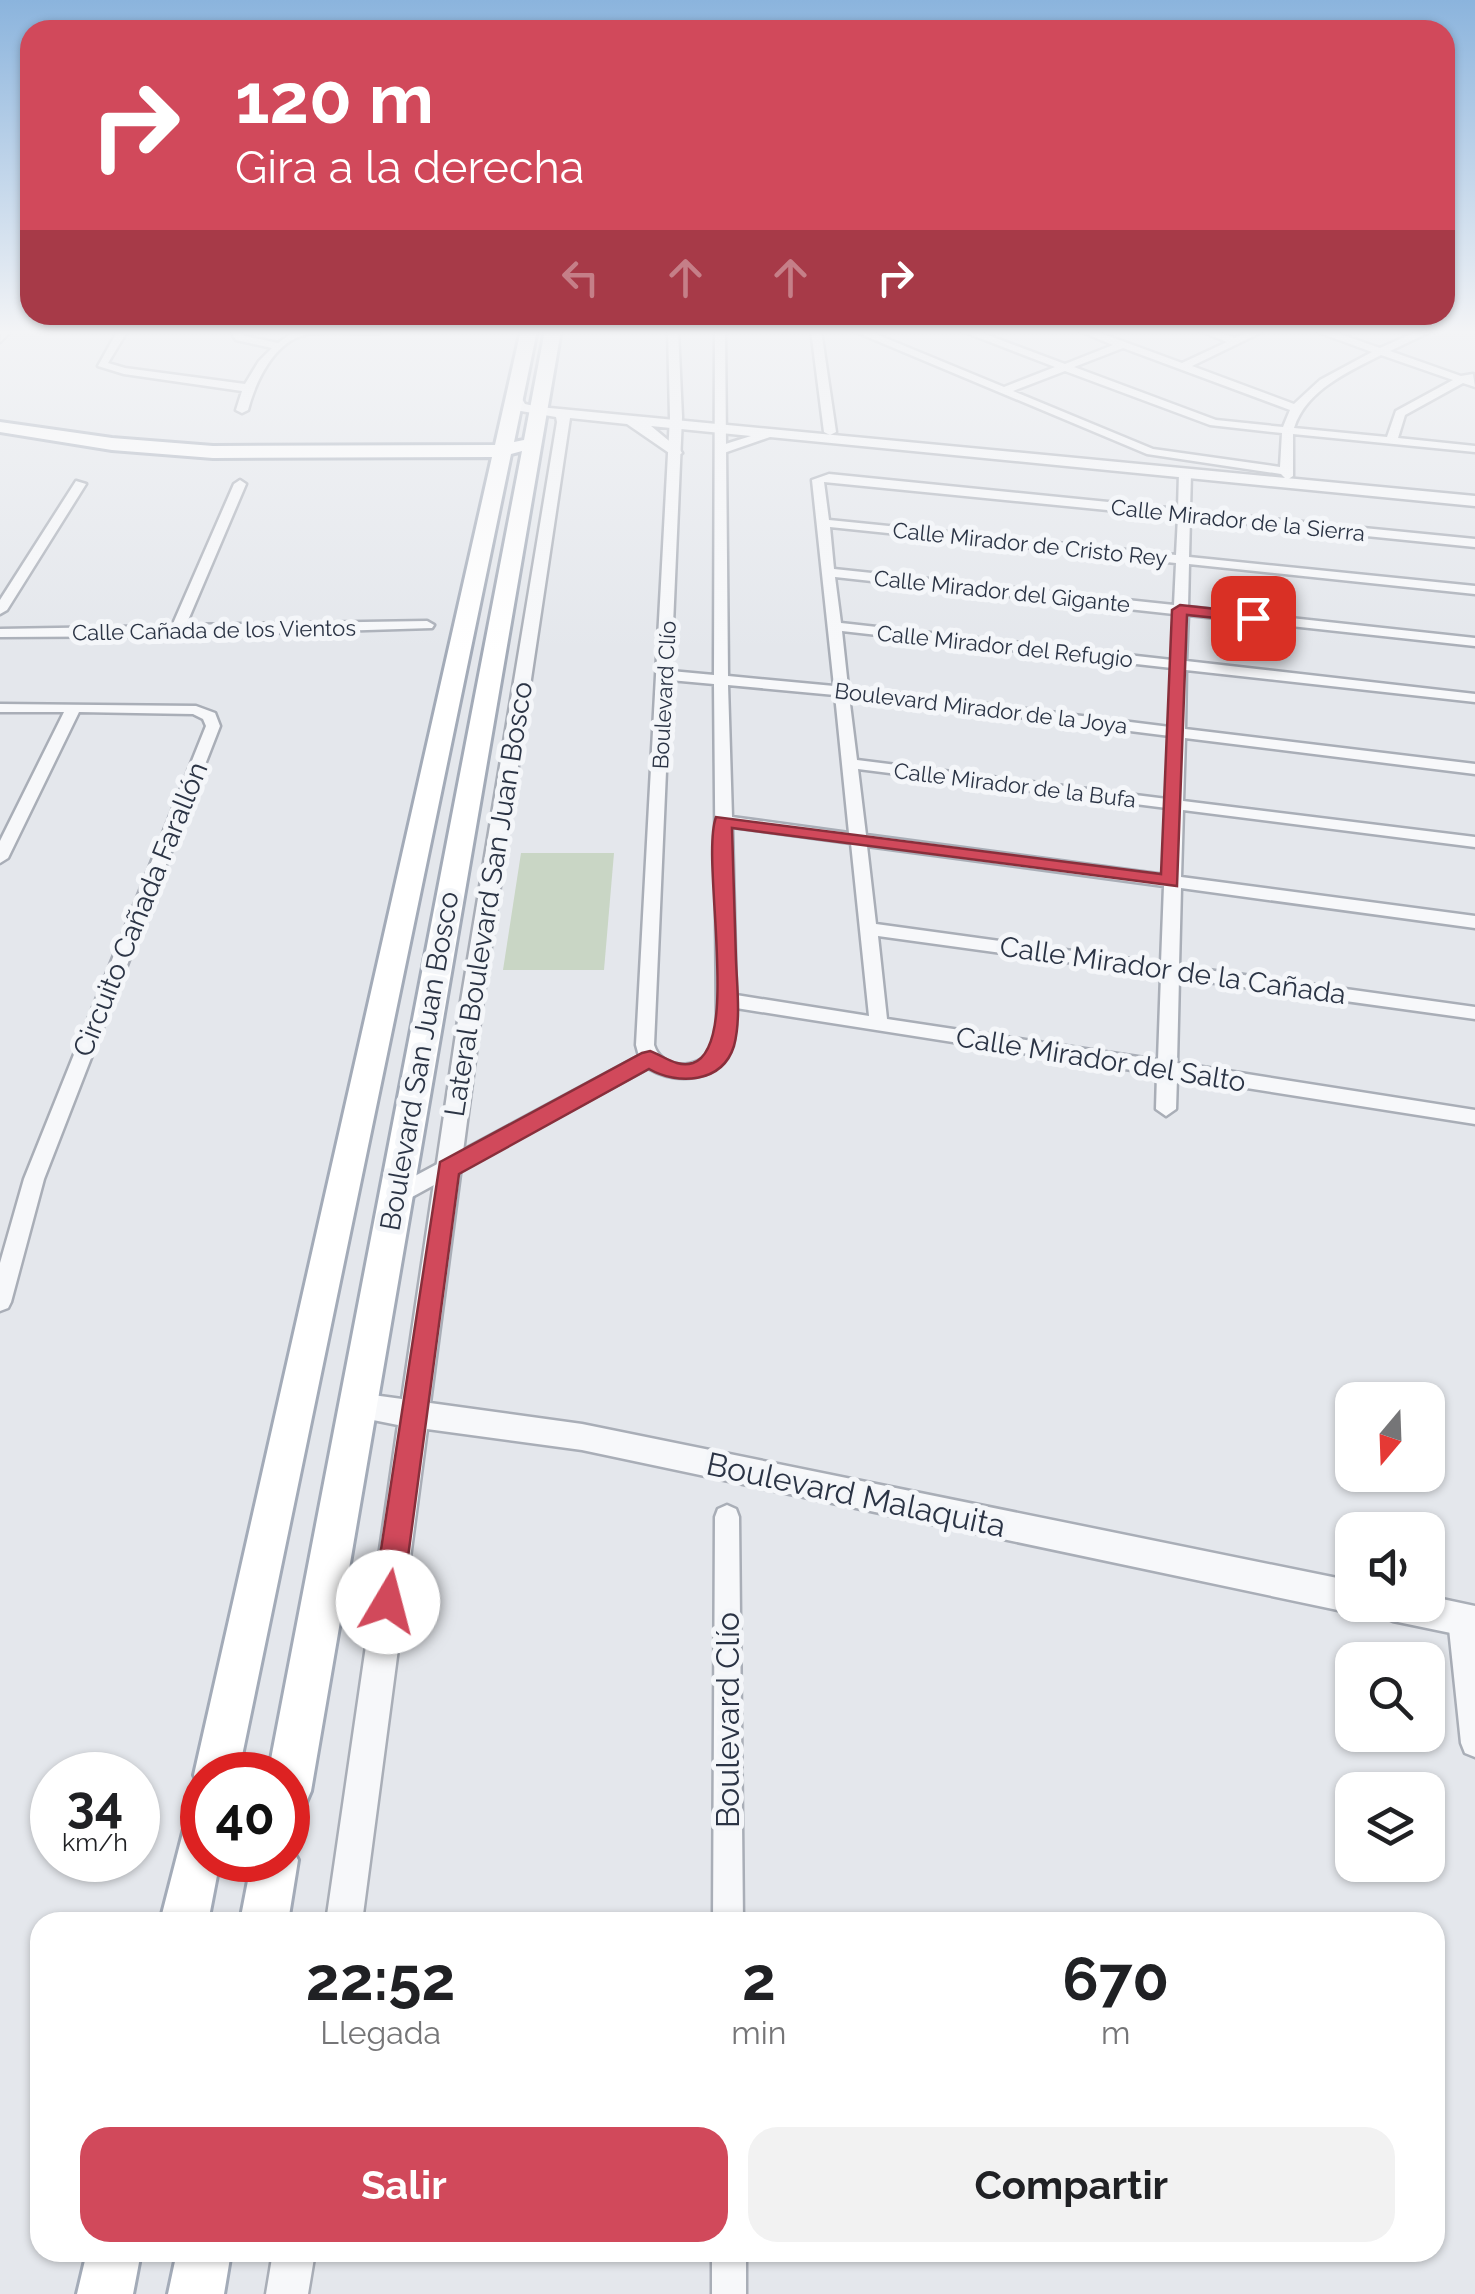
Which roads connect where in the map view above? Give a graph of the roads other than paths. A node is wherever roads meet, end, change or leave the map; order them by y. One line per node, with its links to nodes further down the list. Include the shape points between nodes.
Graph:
1 (74, 437): 21 (main road, via 213,452)
2 (303, 437): 17 (main road)
3 (467, 437): 17 (main road)
4 (523, 437): 21 (main road, Boulevard San Juan Bosco)
5 (523, 437): 21 (main road, Boulevard San Juan Bosco)
6 (562, 437): 69 (street, Lateral Boulevard San Juan Bosco)
7 (657, 437): 22 (street)
8 (675, 437): 22 (street, Boulevard Clío)
9 (721, 437): 20 (street)
10 (762, 437): 20 (street)
11 (817, 437): 23 (street)
12 (886, 437): 24 (street)
13 (1114, 437): 24 (street, via 1151,452)
14 (1286, 437): 24 (street)
15 (1340, 437): 18 (street)
16 (1393, 437): 18 (street)
17 (450, 440): 21 (main road)
18 (1392, 442): 19 (street)
19 (1475, 449)
20 (721, 450): 43 (street)
21 (519, 453): 66 (main road, Boulevard San Juan Bosco); 67 (main road, Boulevard San Juan Bosco, via 496,479)
22 (674, 453): 42 (street, Boulevard Clío)
23 (1185, 473): 27 (street); 28 (street)
24 (1286, 473): 27 (street)
25 (80, 484): 34 (street)
26 (240, 484): 38 (street)
27 (1475, 497)
28 (1182, 514): 29 (street, Calle Mirador de la Sierra, via 822,479 817,483); 30 (street, Calle Mirador de la Sierra); 31 (street)
29 (823, 523): 31 (street, Calle Mirador de Cristo Rey); 32 (street)
30 (1475, 544)
31 (1183, 560): 33 (street, Calle Mirador de Cristo Rey); 35 (street)
32 (826, 572): 35 (street, Calle Mirador del Gigante); 37 (street)
33 (1475, 590)
34 (0, 610)
35 (1180, 610): 40 (street, Calle Mirador del Gigante); 41 (street)
36 (427, 625): 38 (street, Calle Cañada de los Vientos)
37 (834, 626): 41 (street, Calle Mirador del Refugio); 44 (street)
38 (176, 632): 39 (street, Calle Cañada de los Vientos)
39 (0, 633)
40 (1475, 642)
41 (1178, 665): 45 (street, Calle Mirador del Refugio); 48 (street)
42 (666, 675): 43 (street, Boulevard Mirador de la Joya); 63 (street, Boulevard Clío, via 645,1045)
43 (721, 677): 44 (street, Boulevard Mirador de la Joya); 52 (street)
44 (843, 690): 48 (street, Boulevard Mirador de la Joya); 49 (street)
45 (1475, 698)
46 (0, 708): 47 (street, Circuito Cañada Farallón)
47 (74, 708): 55 (street); 71 (street, Circuito Cañada Farallón, via 196,710 210,716 213,726 34,1178)
48 (1176, 731): 50 (street, Boulevard Mirador de la Joya); 51 (street)
49 (852, 764): 51 (street, Calle Mirador de la Bufa); 53 (street)
50 (1475, 769)
51 (1174, 805): 54 (street, Calle Mirador de la Bufa); 56 (street)
52 (722, 821): 53 (street); 60 (street)
53 (860, 839): 56 (street); 58 (street)
54 (1475, 842)
55 (0, 858)
56 (1170, 882): 57 (street); 59 (street)
57 (1475, 922)
58 (871, 929): 59 (street, Calle Mirador de la Cañada); 62 (street)
59 (1169, 969): 61 (street, Calle Mirador de la Cañada); 64 (street)
60 (727, 1000): 62 (street, Calle Mirador del Salto); 63 (street, via 723,1047 712,1062 695,1072 671,1071)
61 (1475, 1013)
62 (879, 1025): 64 (street, Calle Mirador del Salto)
63 (650, 1059): 69 (street)
64 (1168, 1069): 65 (street); 68 (street, Calle Mirador del Salto)
65 (1166, 1109)
66 (408, 1114): 67 (main road); 70 (main road, Boulevard San Juan Bosco)
67 (357, 1115): 78 (main road, Boulevard San Juan Bosco)
68 (1475, 1117)
69 (448, 1169): 70 (street); 73 (street, Lateral Boulevard San Juan Bosco)
70 (394, 1197): 72 (main road, Boulevard San Juan Bosco)
71 (0, 1302)
72 (358, 1406): 73 (street, Boulevard Malaquita); 79 (main road, Boulevard San Juan Bosco)
73 (413, 1413): 75 (street, Boulevard Malaquita, via 582,1437); 84 (street, Lateral Boulevard San Juan Bosco)
74 (727, 1516): 85 (street, Boulevard Clío)
75 (1335, 1593)
76 (1468, 1620): 77 (street)
77 (1475, 1743)
78 (221, 1752)
79 (295, 1752)
80 (192, 1882): 82 (main road)
81 (271, 1882): 83 (main road)
82 (186, 1912)
83 (266, 1912)
84 (345, 1912)
85 (728, 1912)
86 (112, 2262): 90 (main road)
87 (202, 2262): 91 (main road)
88 (292, 2262): 92 (street)
89 (729, 2262): 93 (street)
90 (105, 2294)
91 (196, 2294)
92 (287, 2294)
93 (729, 2294)

